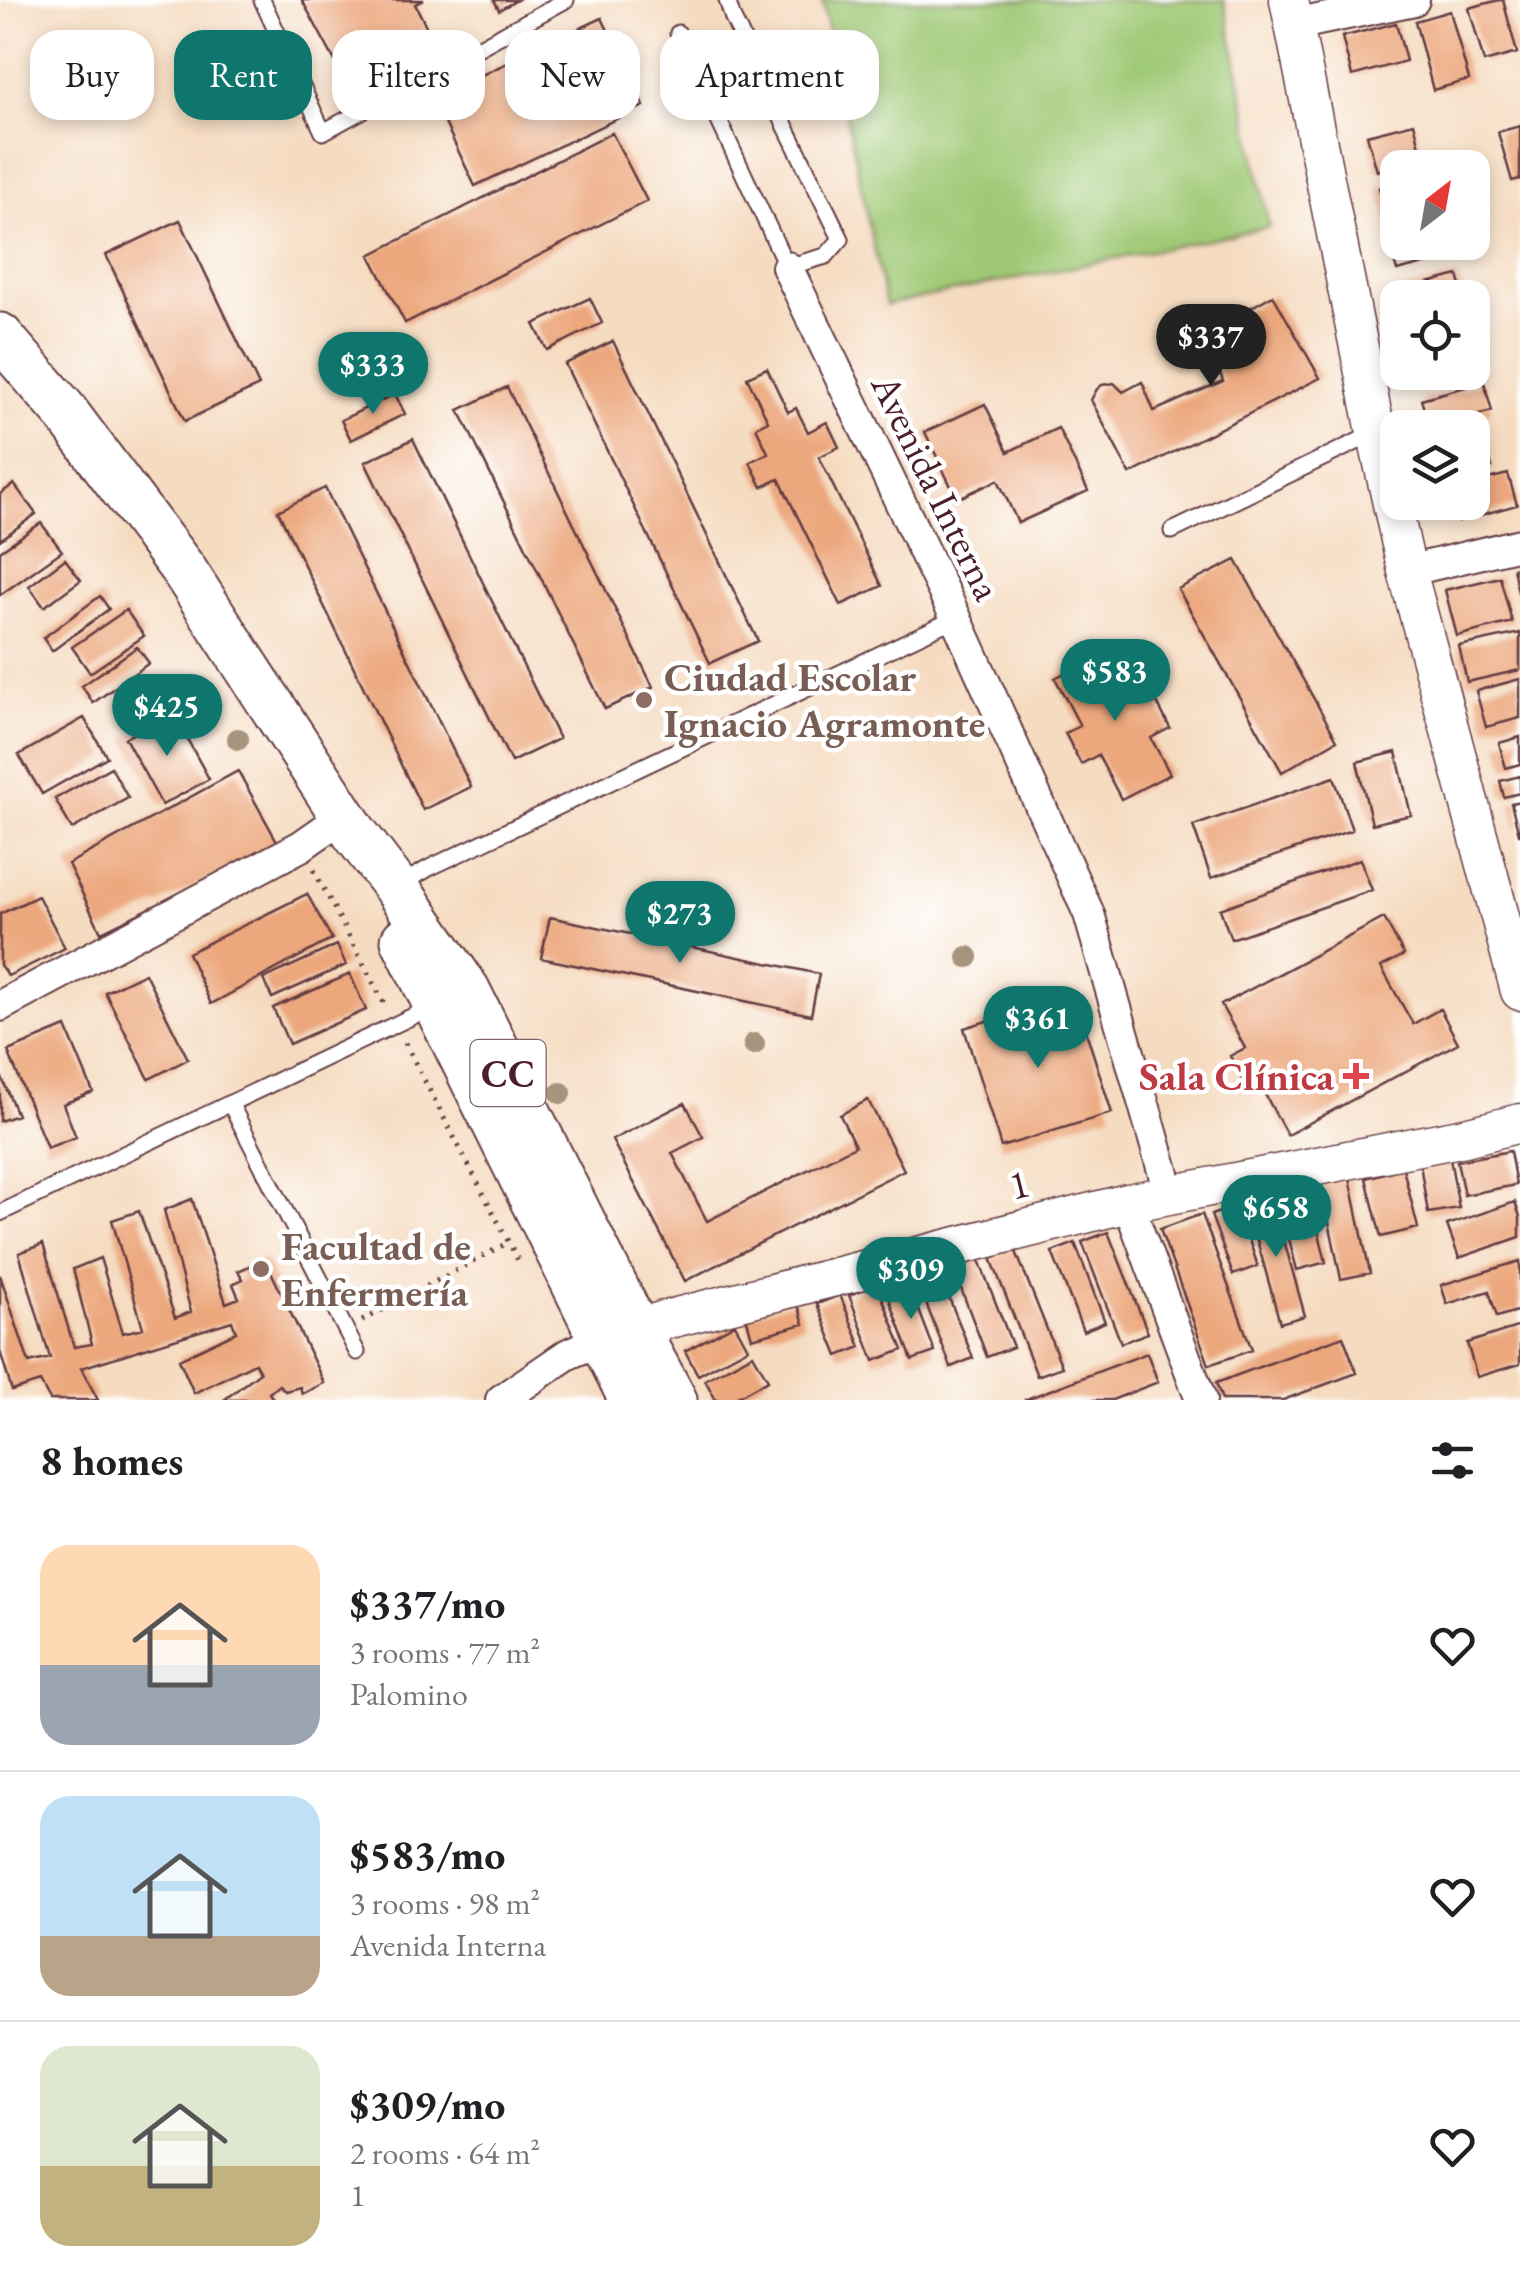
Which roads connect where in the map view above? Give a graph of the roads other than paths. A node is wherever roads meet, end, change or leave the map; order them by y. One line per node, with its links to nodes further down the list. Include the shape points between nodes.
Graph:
1 (262, 0): 2 (lane, via 323,132)
2 (566, 0)
3 (728, 0): 7 (lane, via 842,239 826,256)
4 (1414, 0): 5 (street)
5 (1291, 13): 9 (street)
6 (719, 120): 7 (lane)
7 (787, 267): 13 (street, Avenida Interna)
8 (0, 336): 14 (main road, CC, via 185,572)
9 (1376, 432): 10 (lane); 12 (street)
10 (1172, 531)
11 (1520, 544): 12 (street)
12 (1407, 571): 16 (street)
13 (956, 618): 15 (lane); 21 (street, Avenida Interna, via 1089,914)
14 (349, 824): 15 (main road, CC); 18 (street)
15 (388, 891): 17 (main road, CC)
16 (1520, 991)
17 (452, 998): 19 (lane); 24 (main road, CC)
18 (2, 1002)
19 (230, 1103): 23 (lane); 25 (lane)
20 (1520, 1123): 21 (street, 1)
21 (1170, 1195): 22 (street, 1)
22 (1128, 1202): 24 (street, 1); 29 (street)
23 (0, 1213)
24 (619, 1335): 26 (street, 1, via 568,1354); 27 (main road, CC); 28 (main road, CC)
25 (358, 1352)
26 (501, 1400)
27 (632, 1400)
28 (674, 1400)
29 (1201, 1400)

